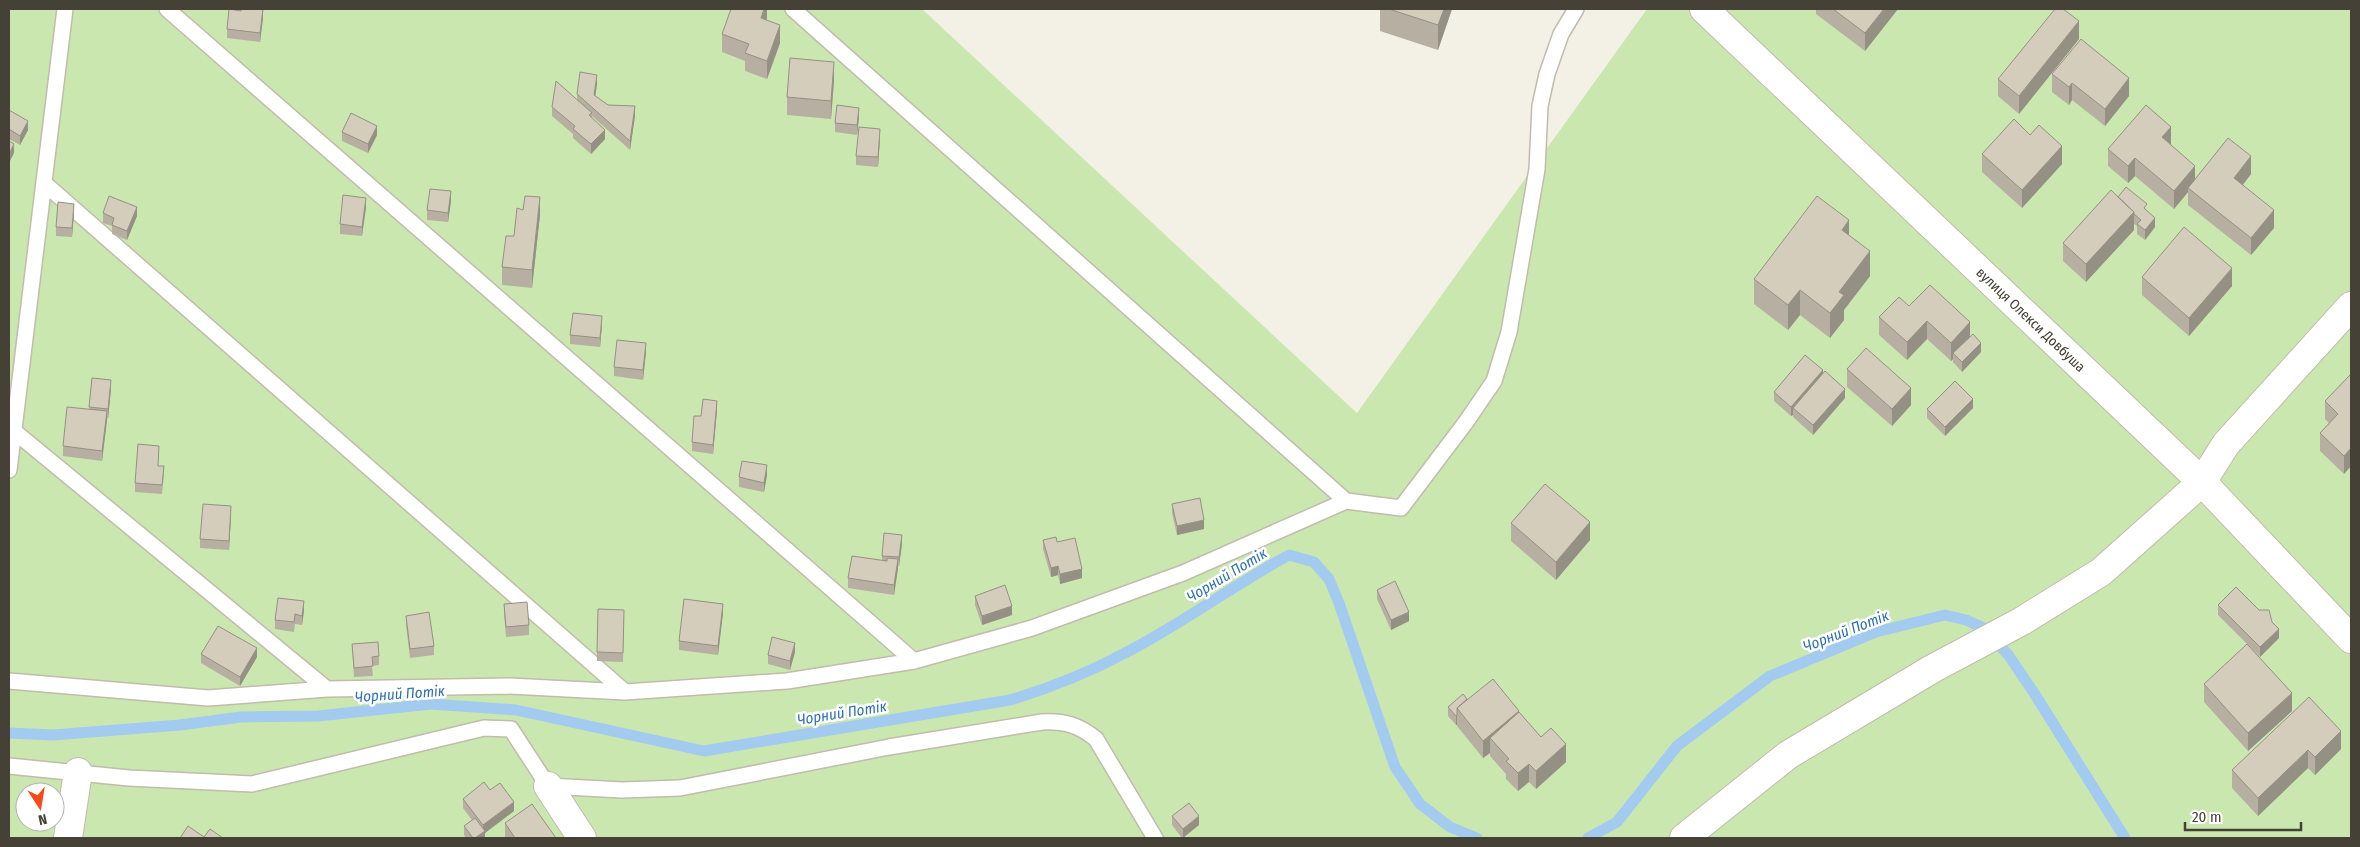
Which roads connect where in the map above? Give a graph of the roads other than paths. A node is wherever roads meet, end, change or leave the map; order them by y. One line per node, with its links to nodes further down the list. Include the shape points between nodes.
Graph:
1 (65, 9): 6 (lane)
2 (167, 9): 13 (lane)
3 (793, 9): 11 (lane)
4 (1576, 9): 11 (lane, via 1561,34 1542,98 1537,169 1509,332 1494,381 1401,508)
5 (1704, 9): 10 (street, вулиця Олекси Довбуша)
6 (44, 183): 8 (lane); 16 (lane)
7 (2351, 306): 10 (street, via 2226,444)
8 (11, 429): 9 (lane); 15 (lane)
9 (9, 470)
10 (2202, 482): 12 (street, вулиця Олекси Довбуша); 23 (street, via 2101,572 2022,622 1932,669 1788,755)
11 (1346, 501): 13 (lane, via 1183,573 1032,628)
12 (2351, 639)
13 (914, 662): 16 (lane, via 787,681)
14 (9, 681): 15 (lane, via 208,698)
15 (327, 689): 16 (lane, via 510,686)
16 (625, 692)
17 (9, 766): 18 (lane)
18 (78, 772): 19 (lane, via 252,784 484,728 511,729); 20 (street)
19 (548, 786): 21 (street); 22 (lane, via 622,790 680,788 889,747 1057,721 1072,723 1096,739)
20 (68, 838)
21 (582, 838)
22 (1155, 838)
23 (1684, 838)

